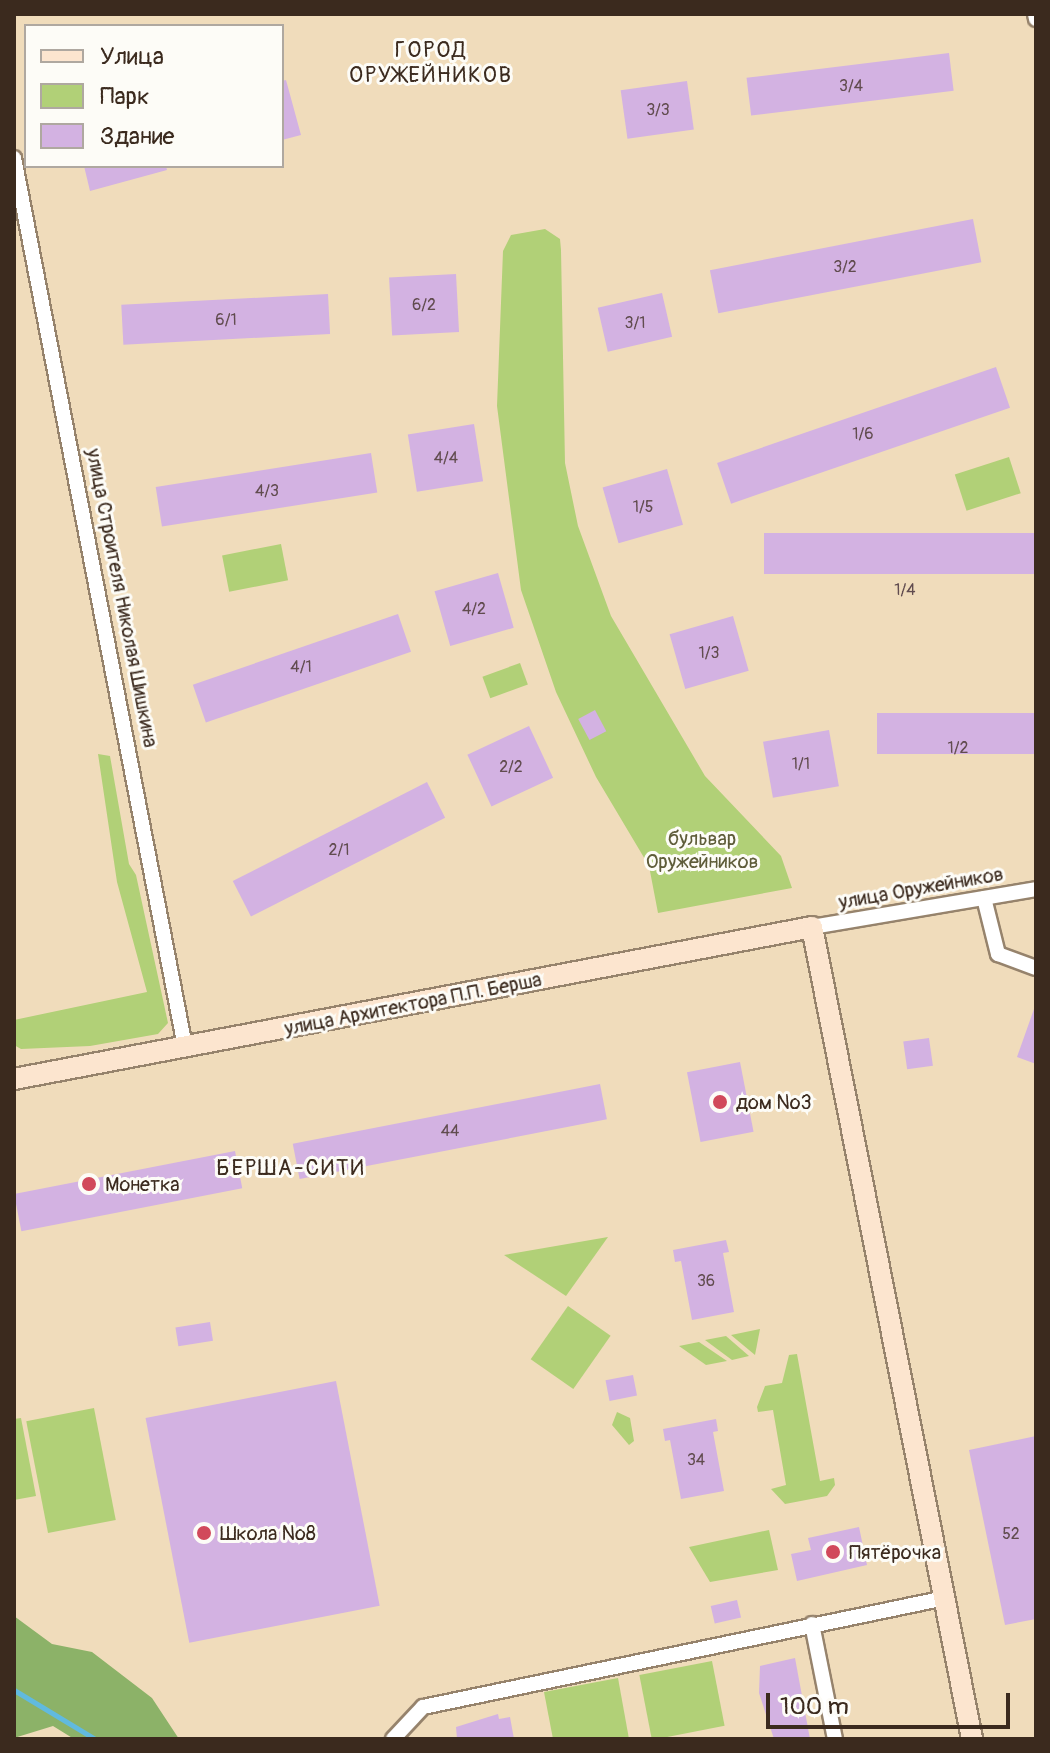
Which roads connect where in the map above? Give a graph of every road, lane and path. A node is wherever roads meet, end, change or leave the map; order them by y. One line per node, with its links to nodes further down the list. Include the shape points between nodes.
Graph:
1 (14, 158): 6 (street, улица Строителя Николая Шишкина)
2 (1036, 889): 3 (street, улица Оружейников)
3 (984, 898): 4 (street, улица Оружейников); 5 (street, via 998,954)
4 (812, 927): 6 (street, улица Архитектора П.П. Берша); 8 (street)
5 (1036, 968)
6 (185, 1047): 7 (street, улица Архитектора П.П. Берша)
7 (14, 1079)
8 (945, 1598): 9 (street); 12 (street)
9 (812, 1624): 10 (street, via 423,1707); 11 (street)
10 (393, 1739)
11 (835, 1739)
12 (972, 1739)

